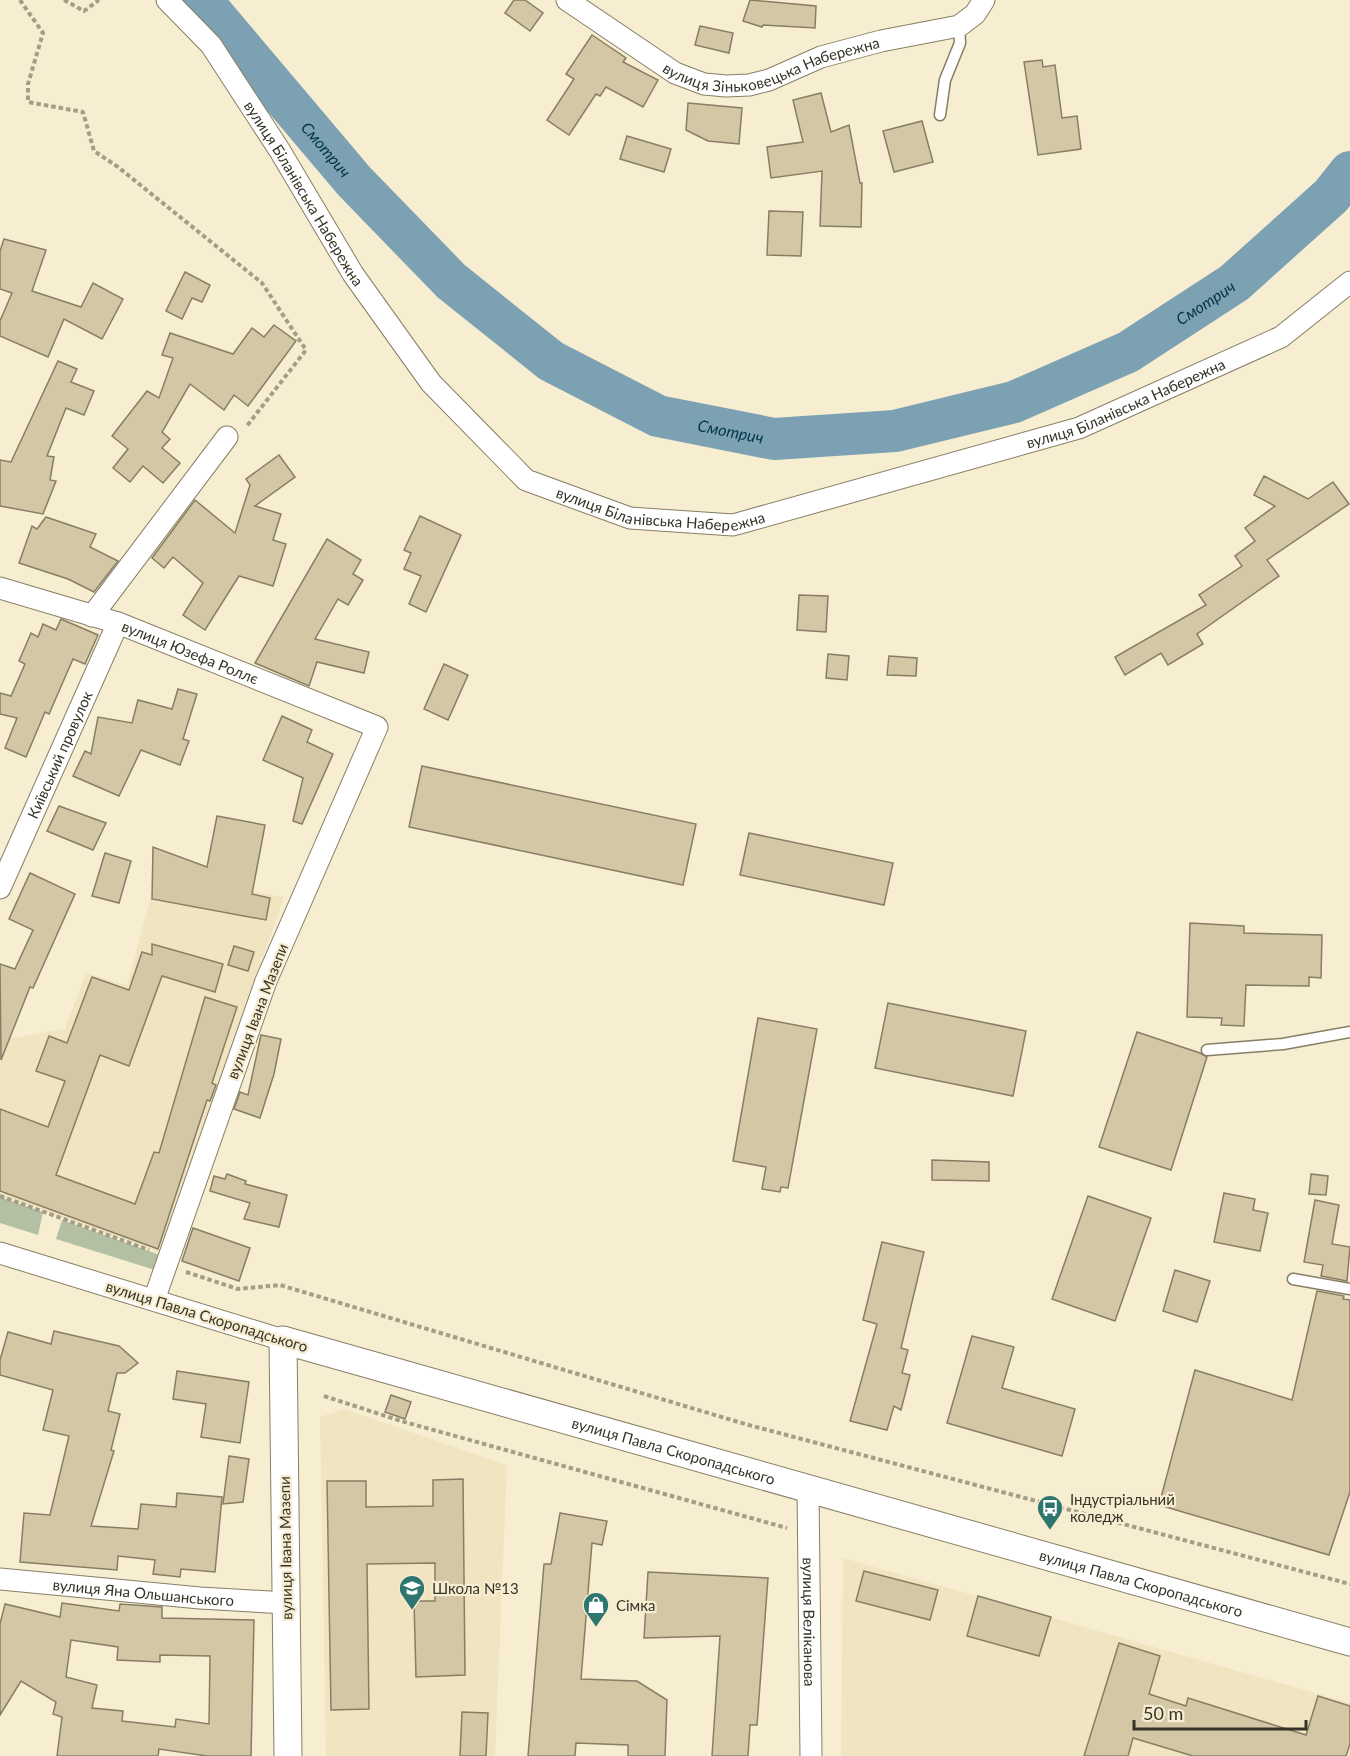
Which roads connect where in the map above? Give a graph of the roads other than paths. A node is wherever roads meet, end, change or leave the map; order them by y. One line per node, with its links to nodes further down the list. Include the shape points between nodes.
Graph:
1 (167, 0): 6 (street, вулиця Біланівська Набережна, via 211,45 353,274 431,383 526,480 630,519 733,525 1079,428 1281,337)
2 (567, 0): 4 (street, вулиця Зіньковецька Набережна, via 675,73 705,84 726,86 770,80 821,57)
3 (984, 0): 4 (street, via 975,14)
4 (959, 26): 5 (lane, via 960,43 945,80)
5 (940, 115)
6 (1350, 282)
7 (227, 437): 9 (street)
8 (0, 588): 9 (street, вулиця Юзефа Роллє)
9 (92, 616): 10 (street, вулиця Юзефа Роллє)
10 (118, 623): 11 (street, вулиця Юзефа Роллє); 12 (street, Київський провулок)
11 (377, 727): 18 (street, вулиця Івана Мазепи, via 266,981)
12 (0, 888)
13 (1350, 1032): 14 (lane, via 1282,1044)
14 (1207, 1050)
15 (0, 1253): 18 (street, вулиця Павла Скоропадського)
16 (1293, 1279): 17 (lane)
17 (1350, 1288)
18 (154, 1300): 19 (street, вулиця Павла Скоропадського)
19 (283, 1340): 20 (street, вулиця Павла Скоропадського); 22 (street, вулиця Івана Мазепи)
20 (808, 1488): 23 (street, вулиця Павла Скоропадського); 25 (street, вулиця Веліканова)
21 (0, 1579): 22 (street, вулиця Яна Ольшанського)
22 (286, 1603): 24 (street, вулиця Івана Мазепи)
23 (1350, 1642)
24 (288, 1756)
25 (811, 1756)

